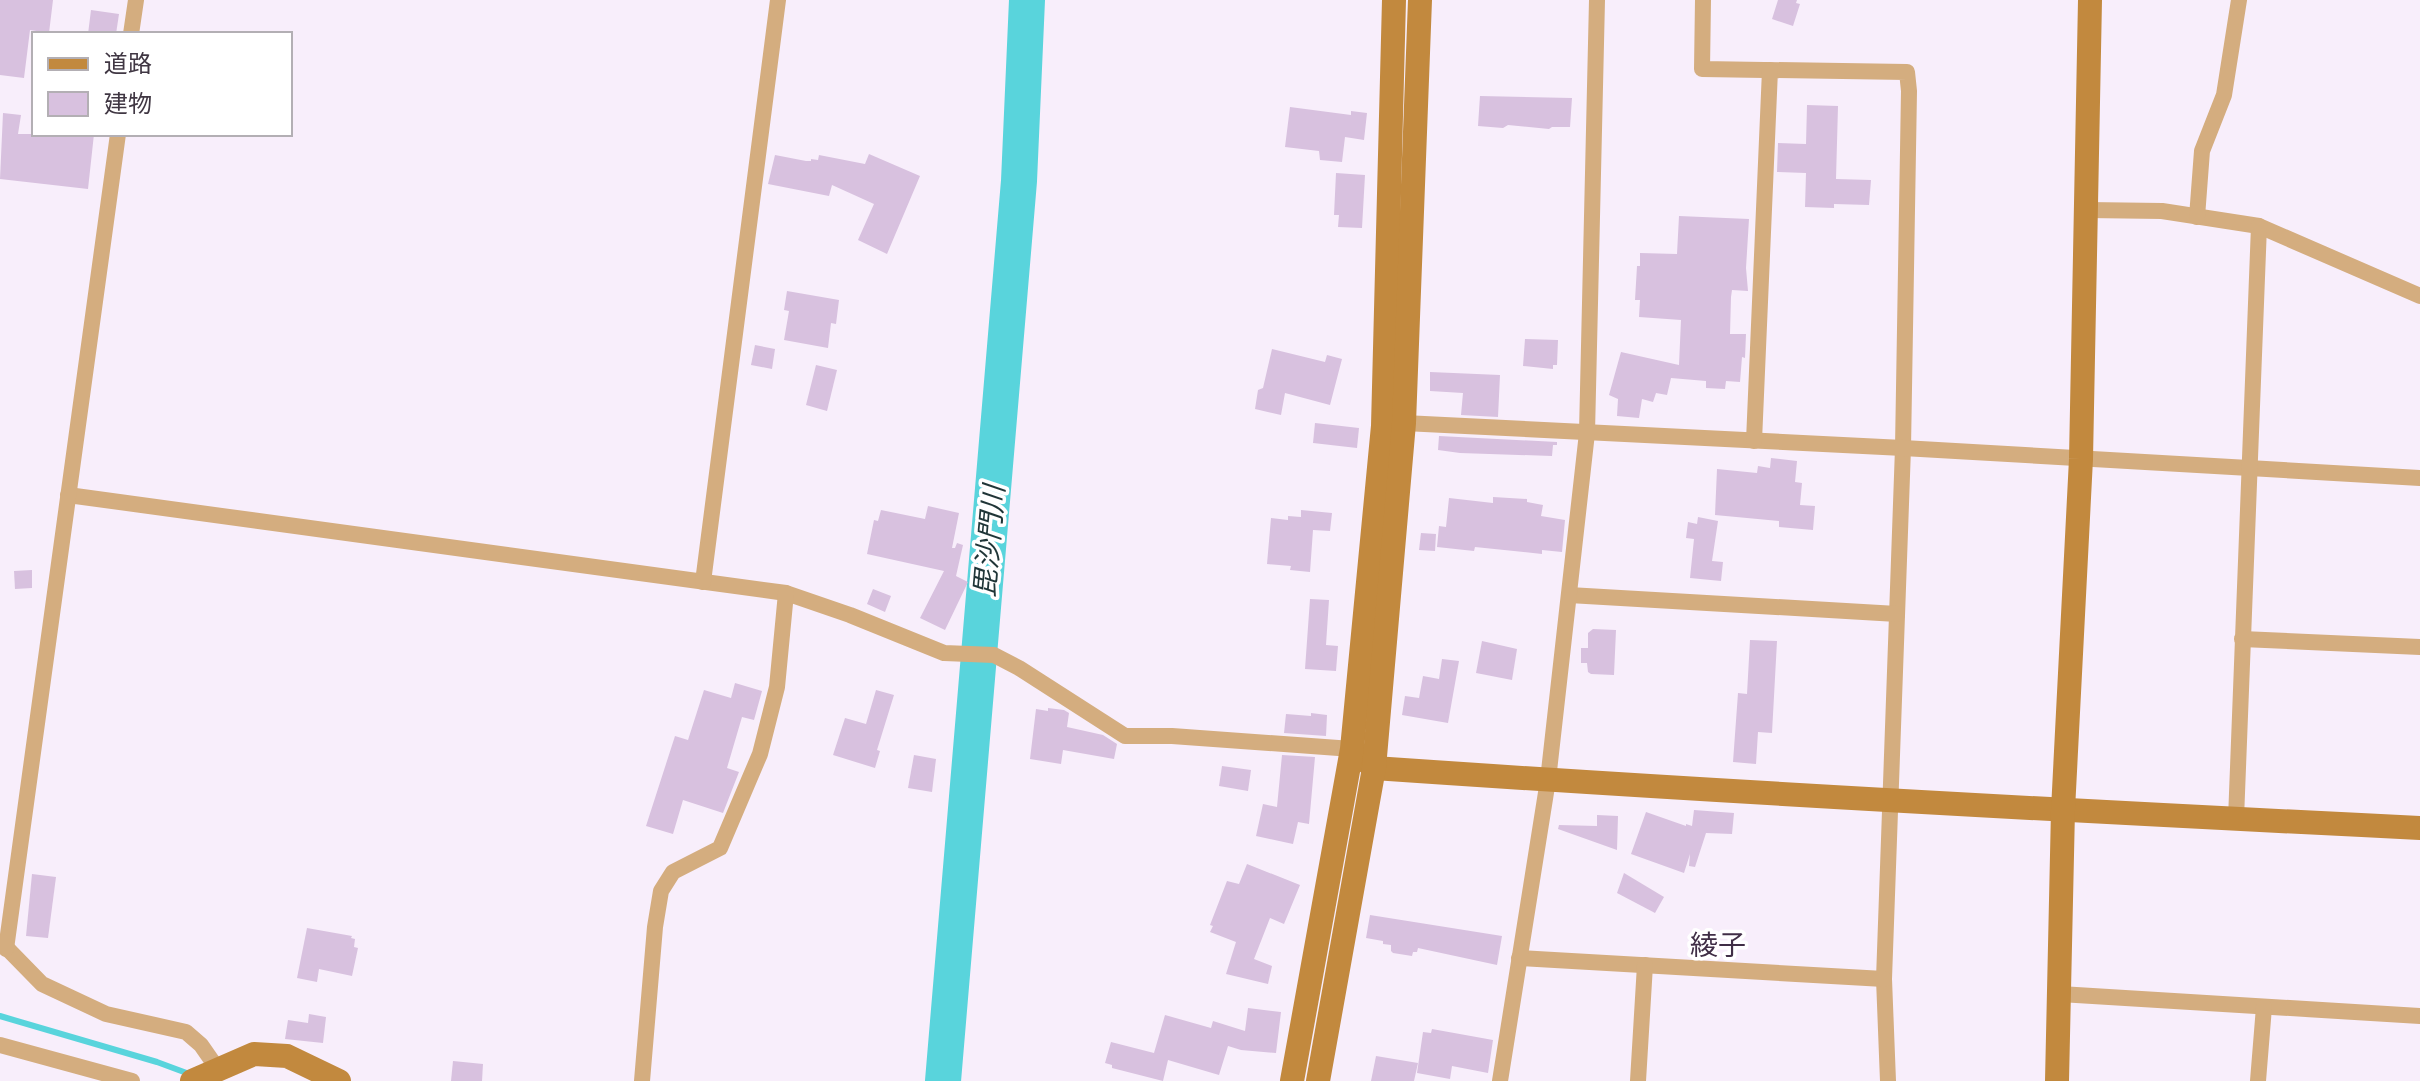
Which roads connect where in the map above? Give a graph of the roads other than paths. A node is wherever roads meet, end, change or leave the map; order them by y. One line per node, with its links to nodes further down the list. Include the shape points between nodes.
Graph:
1 (136, 0): 9 (street)
2 (778, 0): 24 (street)
3 (1394, 0): 30 (street, via 1383,426)
4 (1420, 0): 16 (street)
5 (1597, 0): 17 (street)
6 (1703, 0): 10 (street, via 1702,69)
7 (2090, 0): 12 (street)
8 (2239, 0): 13 (street, via 2224,95 2202,151)
9 (131, 32)
10 (1770, 70): 18 (street); 19 (street, via 1907,72)
11 (118, 136): 23 (street)
12 (2087, 210): 13 (street); 20 (street)
13 (2197, 217): 14 (street)
14 (2259, 226): 15 (street); 21 (street)
15 (2420, 296)
16 (1404, 423): 17 (street); 31 (street)
17 (1587, 433): 18 (street); 26 (street)
18 (1754, 441): 19 (street)
19 (1903, 448): 20 (street); 27 (street)
20 (2081, 459): 21 (street); 34 (street)
21 (2249, 468): 22 (street); 28 (street)
22 (2420, 478)
23 (68, 495): 24 (street); 37 (street)
24 (703, 582): 25 (street)
25 (786, 593): 30 (street, via 944,653 994,655 1125,736); 49 (street, via 777,687 760,754 720,848 673,872 661,891)
26 (1569, 595): 27 (street); 32 (street)
27 (1897, 614): 33 (street)
28 (2242, 639): 29 (street); 35 (street)
29 (2420, 647)
30 (1352, 749): 31 (street); 50 (street)
31 (1374, 768): 32 (street); 51 (street)
32 (1548, 780): 33 (street); 38 (street)
33 (1891, 799): 34 (street); 40 (street)
34 (2063, 810): 35 (street); 41 (street)
35 (2236, 819): 36 (street)
36 (2420, 828)
37 (3, 945): 45 (street, via 42,984 106,1014 186,1032)
38 (1519, 958): 39 (street); 52 (street)
39 (1645, 965): 40 (street); 53 (street)
40 (1884, 979): 54 (street)
41 (2060, 994): 42 (street); 55 (street)
42 (2264, 1007): 43 (street); 56 (street)
43 (2420, 1016)
44 (0, 1045): 46 (street)
45 (217, 1068): 47 (street); 48 (street, via 254,1054 287,1056)
46 (132, 1081)
47 (192, 1081)
48 (339, 1081)
49 (642, 1081)
50 (1292, 1081)
51 (1318, 1081)
52 (1500, 1081)
53 (1638, 1081)
54 (1888, 1081)
55 (2057, 1081)
56 (2258, 1081)

